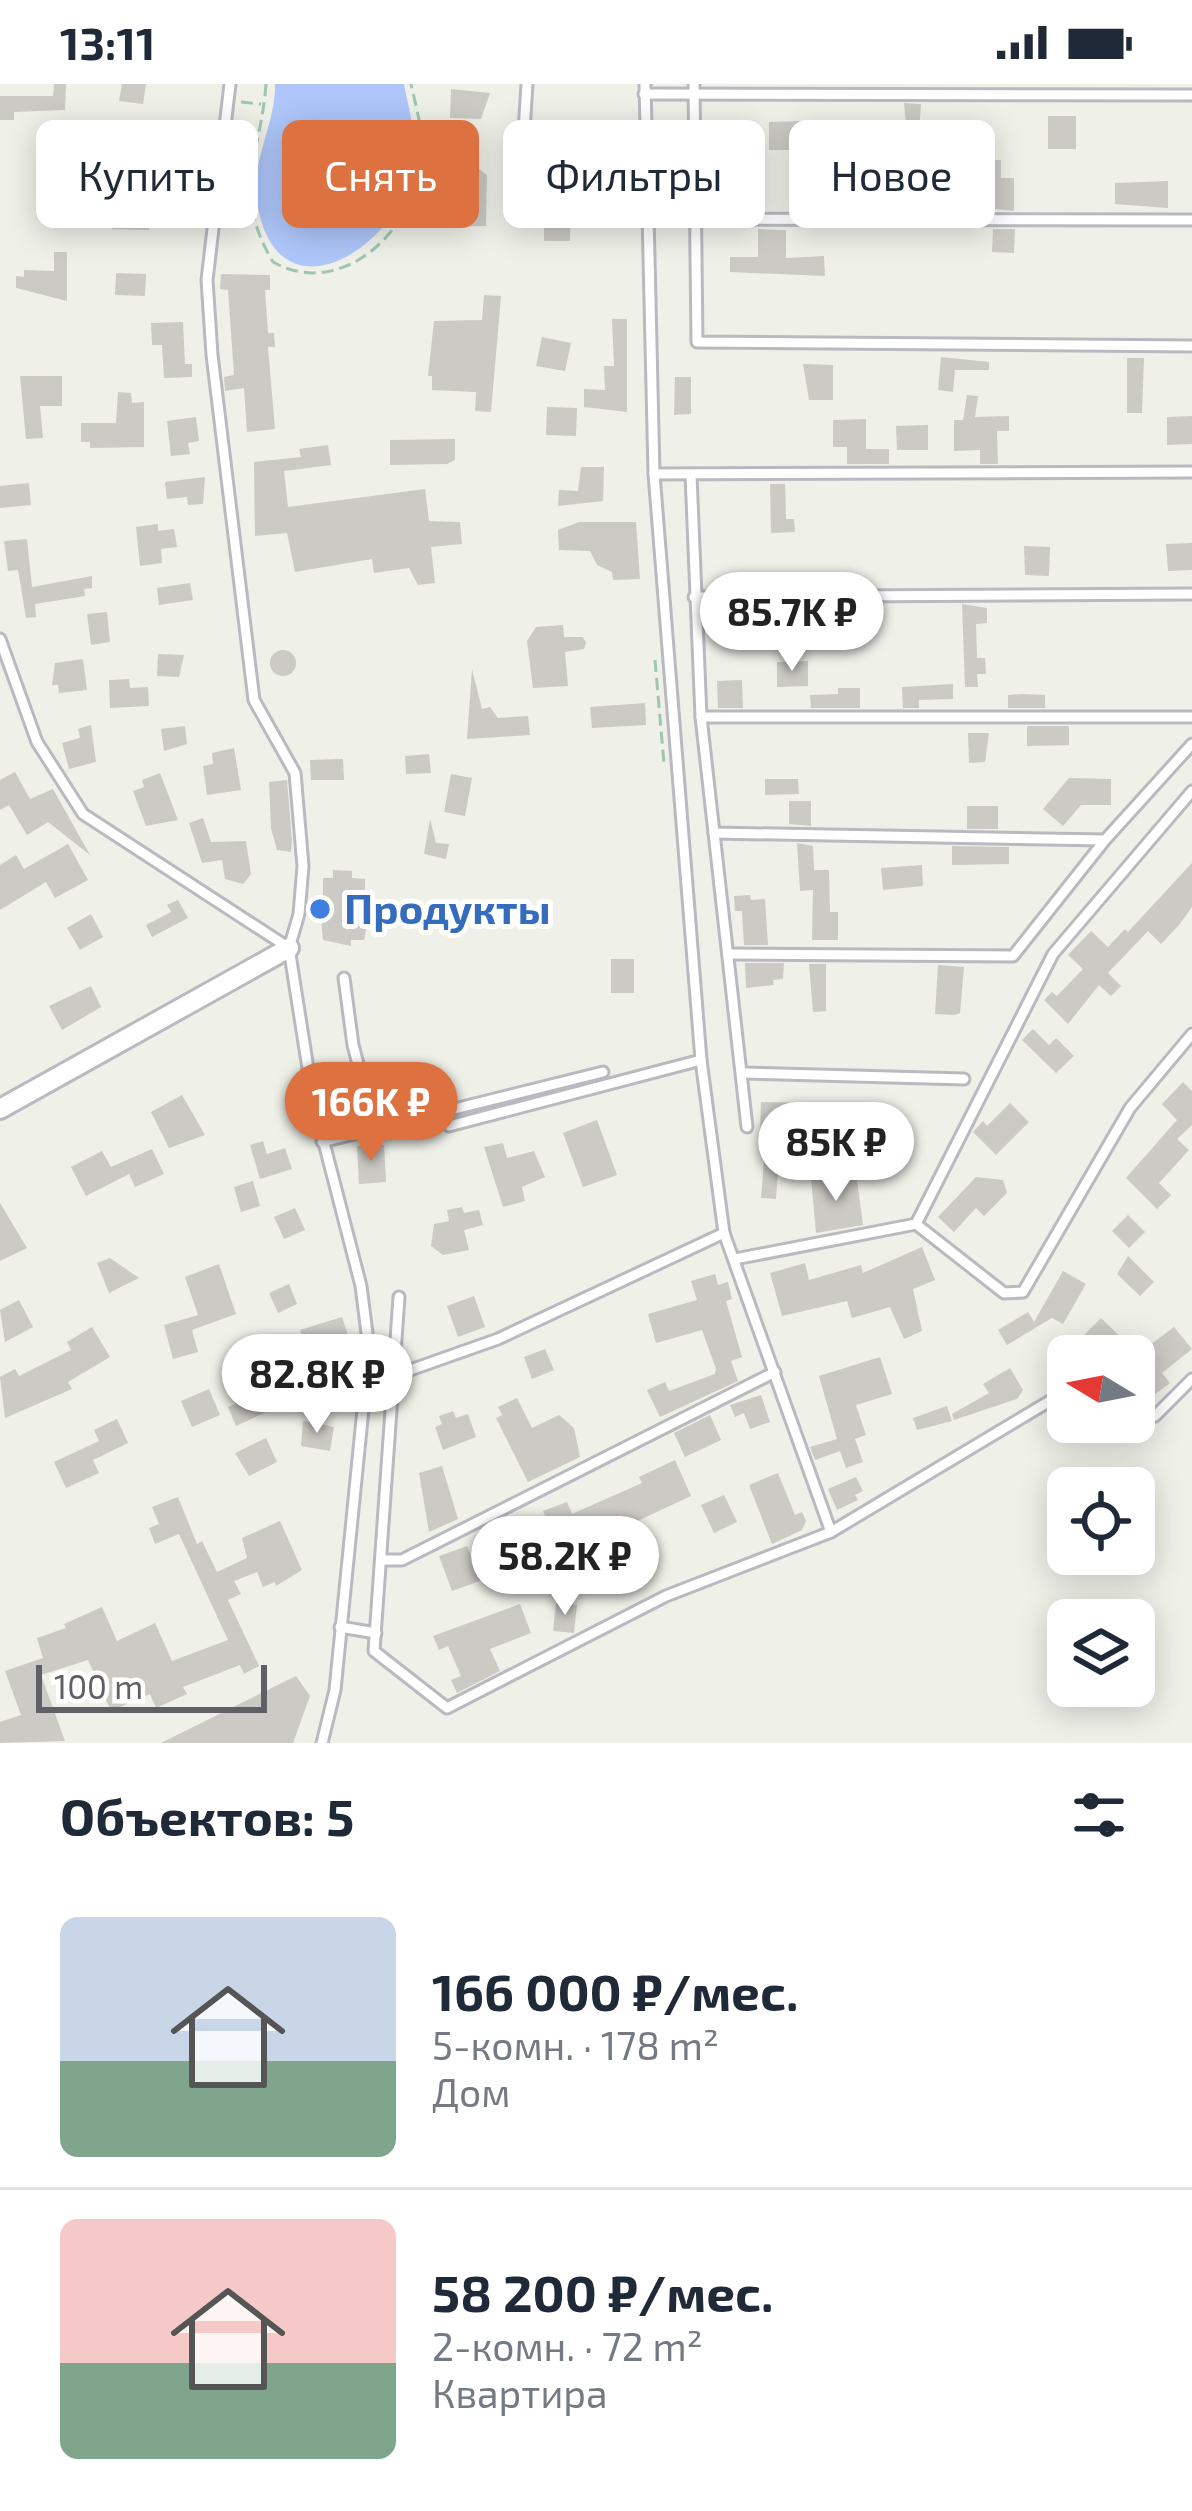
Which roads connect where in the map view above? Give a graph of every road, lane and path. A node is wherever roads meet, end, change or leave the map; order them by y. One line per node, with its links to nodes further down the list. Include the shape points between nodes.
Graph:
1 (230, 84): 8 (lane)
2 (266, 84): 9 (path)
3 (411, 84): 9 (path, via 423,155 410,197 382,244 328,273 273,262 256,226 248,171)
4 (527, 84): 10 (lane)
5 (645, 89): 6 (lane); 17 (lane)
6 (694, 89): 7 (lane); 11 (lane)
7 (1192, 95)
8 (228, 101): 9 (path); 28 (lane, via 207,280 212,356 254,700 295,773 303,866)
9 (262, 104)
10 (525, 120)
11 (694, 120)
12 (765, 219): 13 (lane)
13 (1192, 220)
14 (694, 228): 15 (lane, via 693,333 706,346)
15 (1192, 346)
16 (1192, 472): 18 (lane)
17 (654, 474): 18 (lane); 32 (lane)
18 (691, 475): 20 (lane)
19 (1192, 594): 20 (lane)
20 (694, 597): 22 (lane)
21 (0, 639): 28 (lane, via 37,742 83,814)
22 (701, 717): 23 (lane); 26 (lane)
23 (1192, 717)
24 (1192, 745): 27 (lane)
25 (1192, 790): 41 (lane, via 1053,954)
26 (714, 833): 27 (lane); 29 (lane)
27 (1105, 840): 29 (lane, via 1013,956)
28 (289, 948): 36 (street); 40 (lane)
29 (728, 954): 34 (lane)
30 (344, 978): 39 (lane)
31 (1192, 1034): 41 (lane, via 1130,1108 1023,1292 1004,1293)
32 (701, 1060): 37 (lane); 42 (lane)
33 (603, 1072): 39 (lane)
34 (742, 1073): 35 (lane); 38 (lane)
35 (964, 1079)
36 (0, 1109)
37 (448, 1126)
38 (747, 1127)
39 (375, 1129): 40 (lane)
40 (322, 1142): 46 (lane, via 361,1286)
41 (916, 1224): 43 (lane)
42 (724, 1233): 43 (lane); 48 (lane, via 498,1339)
43 (735, 1259): 47 (lane)
44 (399, 1297): 48 (lane)
45 (316, 1366): 46 (lane)
46 (367, 1370): 54 (lane)
47 (776, 1372): 52 (lane); 53 (lane, via 402,1559)
48 (396, 1375): 53 (lane)
49 (1192, 1379): 51 (lane)
50 (1047, 1403): 52 (lane)
51 (1155, 1415)
52 (831, 1532): 55 (lane, via 666,1595 447,1708 374,1652)
53 (383, 1560): 55 (lane)
54 (340, 1628): 55 (lane); 56 (lane)
55 (376, 1633)
56 (322, 1743)

